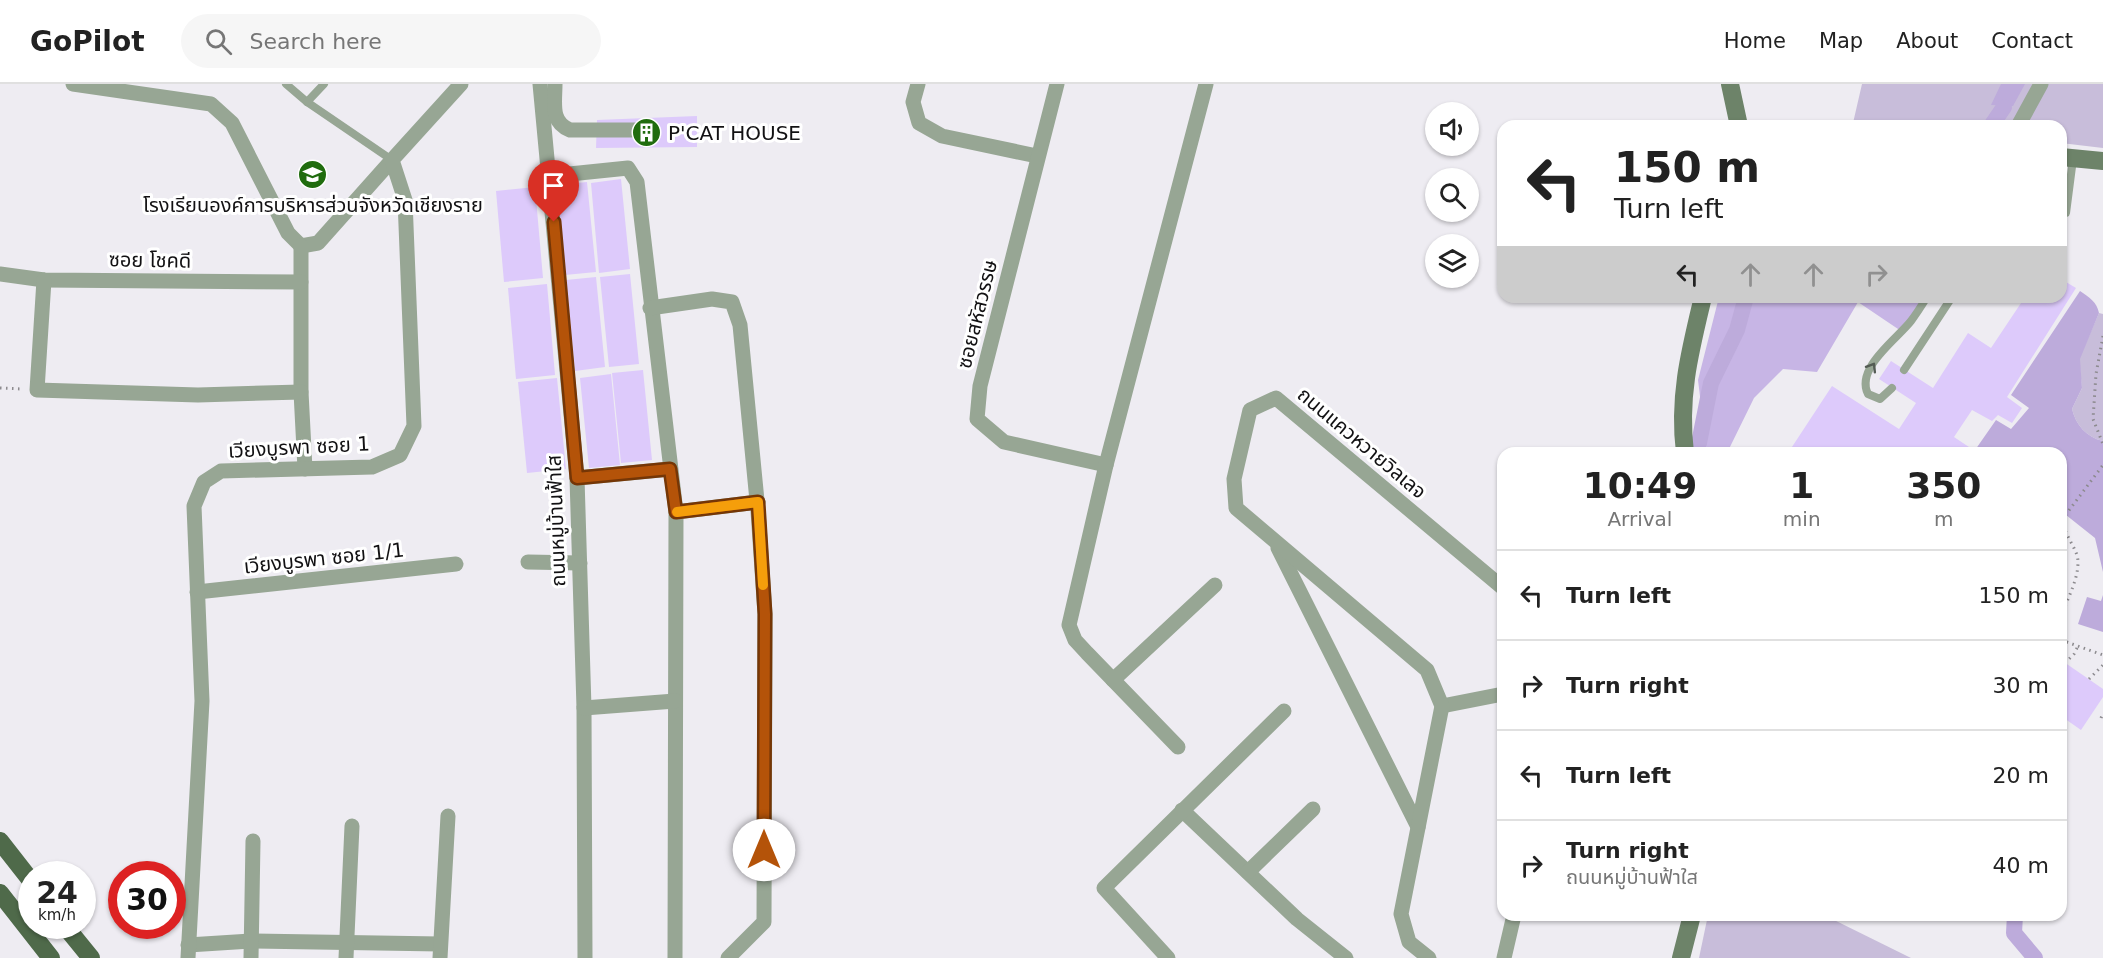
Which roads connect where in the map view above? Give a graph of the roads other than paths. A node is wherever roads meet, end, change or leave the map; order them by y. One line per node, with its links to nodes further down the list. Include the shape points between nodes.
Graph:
1 (73, 84): 21 (street, via 211,104 232,123 288,233)
2 (286, 84): 12 (lane)
3 (324, 84): 12 (lane)
4 (461, 84): 18 (street)
5 (540, 84): 20 (street, ถนนหมู่บ้านฟ้าใส)
6 (555, 84): 15 (street, via 555,118 563,128)
7 (918, 84): 16 (street, via 913,102 919,123 942,136)
8 (1057, 84): 16 (street, ซอยสหัสวรรษ)
9 (1206, 84): 33 (street)
10 (1730, 84): 13 (street)
11 (2041, 84): 14 (street)
12 (307, 102): 18 (lane)
13 (1738, 120)
14 (2021, 120)
15 (650, 130)
16 (1037, 156): 33 (street, ซอยสหัสวรรษ, via 980,386 977,419 1004,442)
17 (2067, 158): 19 (street)
18 (392, 160): 21 (street, via 318,243); 34 (street, เวียงบูรพา ซอย 1, via 405,200 414,426 400,455 372,467)
19 (2103, 161)
20 (550, 176): 28 (street, via 628,168 637,182); 36 (street, ถนนหมู่บ้านฟ้าใส)
21 (301, 246): 24 (street)
22 (0, 274): 23 (street, ซอย โชคดี)
23 (44, 280): 24 (street, ซอย โชคดี); 31 (street, via 37,390 198,395)
24 (301, 282): 31 (street)
25 (1702, 303): 32 (street, via 1684,377)
26 (1923, 303): 30 (lane, one-way to 26, via 1880,399 1868,394 1865,378 1885,347)
27 (1948, 303): 29 (lane)
28 (650, 308): 35 (street); 37 (street, via 712,299 732,302 740,325)
29 (1904, 370)
30 (1892, 388)
31 (301, 392): 34 (street)
32 (1685, 447)
33 (1106, 465): 46 (street, via 1069,625 1075,640)
34 (305, 469): 45 (street, เวียงบูรพา ซอย 1, via 221,471 204,482 194,506)
35 (670, 469): 36 (street); 38 (street)
36 (577, 478): 41 (street, ถนนหมู่บ้านฟ้าใส)
37 (758, 502): 38 (street); 76 (street, via 765,614 764,922)
38 (676, 512): 48 (street)
39 (1275, 540): 43 (street, ถนนแควหวายวิลเลจ, via 1236,508 1234,480 1250,410 1276,398); 49 (street, ถนนแควหวายวิลเลจ, via 1427,670); 57 (street, ถนนแควหวายวิลเลจ)
40 (528, 562): 41 (street)
41 (580, 563): 50 (street, ถนนหมู่บ้านฟ้าใส)
42 (456, 564): 45 (street, เวียงบูรพา ซอย 1/1)
43 (1497, 583)
44 (1215, 585): 46 (street)
45 (197, 592): 69 (street, เวียงบูรพา ซอย 1, via 202,701)
46 (1113, 680): 52 (street)
47 (1497, 695): 49 (street)
48 (675, 701): 50 (street); 75 (street)
49 (1442, 706): 57 (street)
50 (584, 708): 74 (street, ถนนหมู่บ้านฟ้าใส)
51 (1284, 711): 54 (street)
52 (1178, 747)
53 (1313, 809): 61 (street)
54 (1182, 810): 61 (street); 77 (street, via 1104,888)
55 (448, 816): 68 (street)
56 (352, 826): 67 (street)
57 (1418, 827): 78 (street, via 1401,914 1409,942)
58 (0, 841): 60 (main road)
59 (253, 841): 66 (street)
60 (18, 864)
61 (1248, 872): 70 (street)
62 (0, 893): 71 (main road)
63 (1513, 921): 79 (street)
64 (1690, 921): 80 (street)
65 (76, 939): 72 (main road)
66 (251, 941): 67 (street); 69 (street); 73 (street)
67 (347, 950): 68 (street)
68 (440, 951)
69 (188, 952)
70 (1336, 955)
71 (51, 958)
72 (91, 958)
73 (251, 958)
74 (585, 958)
75 (675, 958)
76 (728, 958)
77 (1168, 958)
78 (1429, 958)
79 (1504, 958)
80 (1681, 958)

